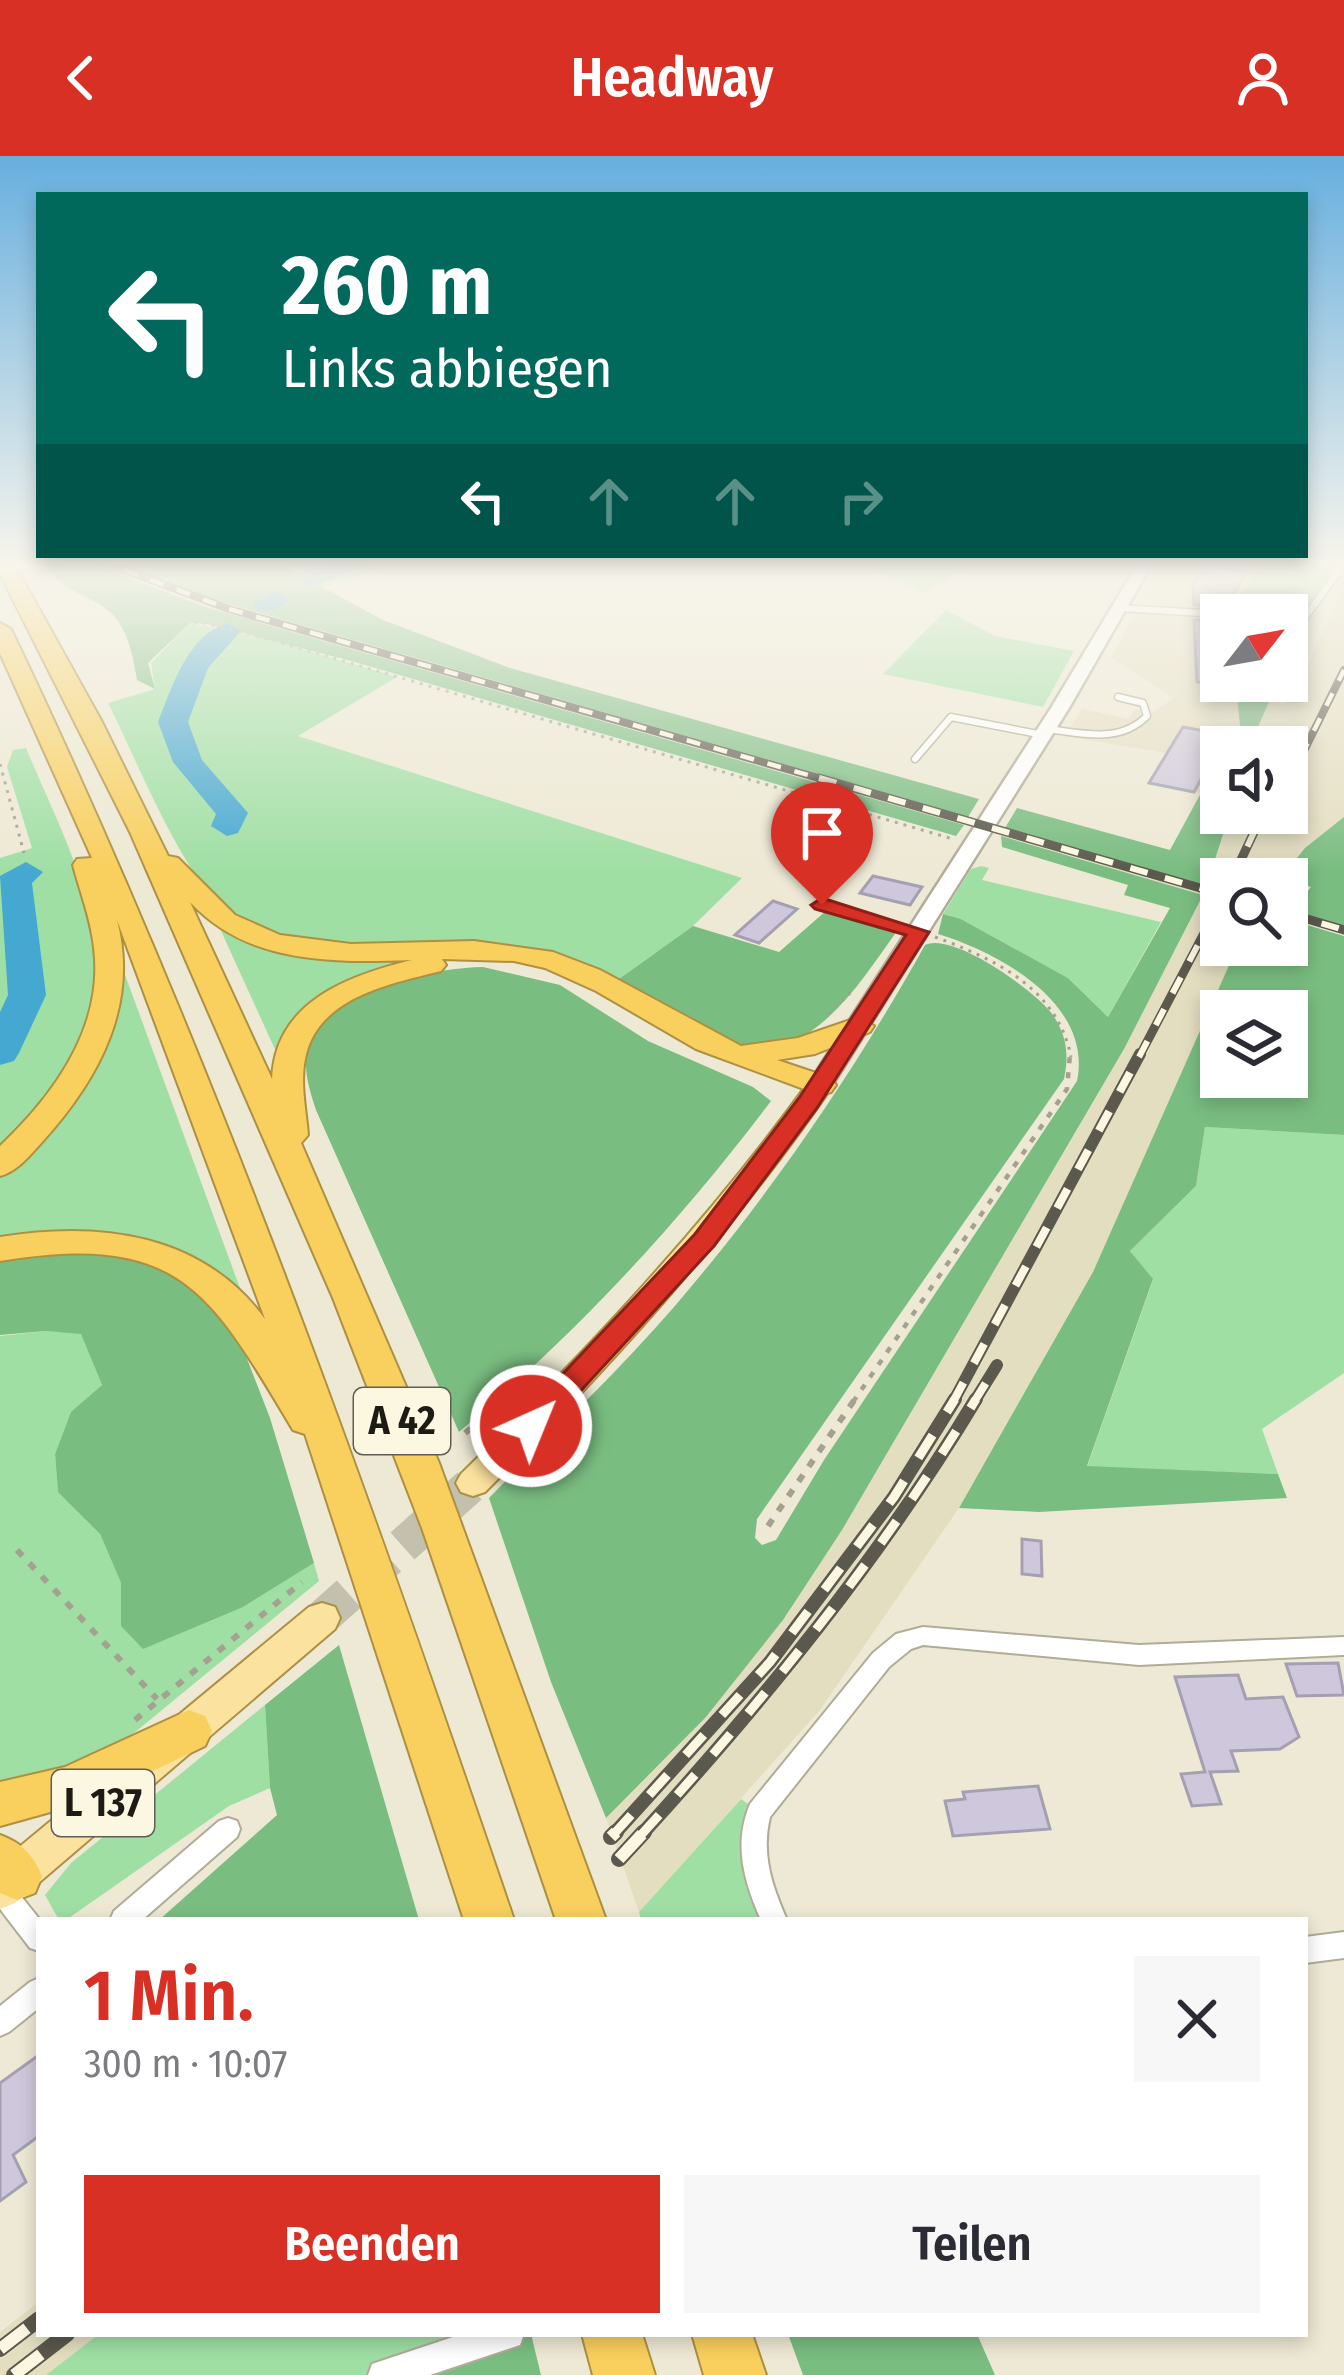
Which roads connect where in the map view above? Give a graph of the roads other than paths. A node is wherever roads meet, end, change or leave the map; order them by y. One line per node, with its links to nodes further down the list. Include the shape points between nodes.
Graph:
1 (16, 664): 7 (highway, A 42)
2 (60, 664): 8 (highway, A 42)
3 (1086, 664): 5 (main road)
4 (1118, 697): 5 (lane, via 1143,703 1148,716 1136,730)
5 (1045, 732): 6 (lane, via 951,717); 10 (main road)
6 (915, 759)
7 (92, 826): 15 (highway, via 86,866 106,932 106,1002 64,1095); 17 (highway, A 42)
8 (152, 850): 12 (highway, via 218,915 255,936 313,948 546,959); 14 (highway, A 42)
9 (822, 905): 10 (lane)
10 (919, 932): 11 (main road)
11 (859, 1025): 12 (highway, via 780,1052); 13 (main road)
12 (730, 1053): 13 (highway)
13 (814, 1094): 14 (highway, via 676,1049 559,976 457,962 356,986 301,1030 288,1061); 18 (main road, via 656,1297)
14 (292, 1156): 27 (highway, A 42, via 394,1401)
15 (0, 1165)
16 (0, 1249): 17 (highway, via 96,1244 172,1260 198,1274 246,1323)
17 (344, 1478): 26 (highway, A 42)
18 (473, 1483)
19 (322, 1618): 21 (main road, L 137)
20 (1344, 1646): 28 (street, via 1138,1655 944,1636 904,1641 880,1660 759,1812 755,1867)
21 (174, 1716): 22 (highway, via 73,1786); 24 (main road, L 137)
22 (0, 1804)
23 (228, 1829): 25 (street)
24 (4, 1878): 29 (street)
25 (126, 1917)
26 (488, 1917)
27 (580, 1917)
28 (773, 1917)
29 (36, 1934)
30 (1344, 1945): 31 (street)
31 (1308, 1950)
32 (36, 1993): 33 (street)
33 (0, 2023)
34 (500, 2337): 37 (street)
35 (613, 2337): 38 (highway)
36 (723, 2337): 39 (highway)
37 (383, 2375)
38 (624, 2375)
39 (735, 2375)

